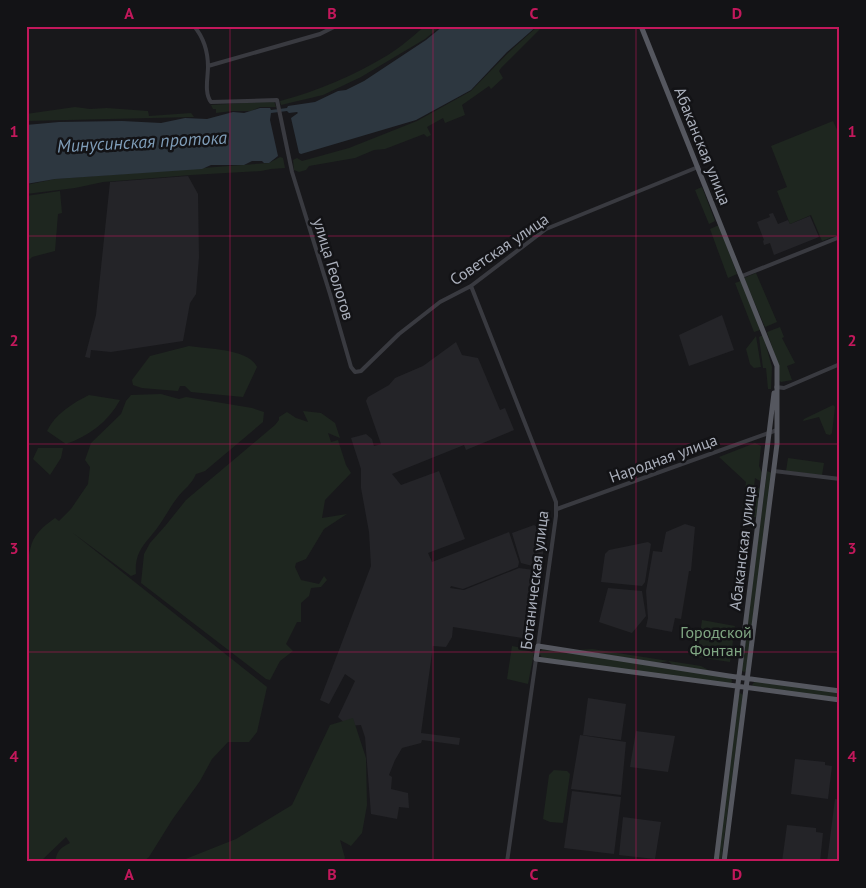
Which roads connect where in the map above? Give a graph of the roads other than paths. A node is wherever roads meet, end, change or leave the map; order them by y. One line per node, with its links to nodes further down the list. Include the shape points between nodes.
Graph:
1 (194, 26): 4 (street, via 206,46)
2 (336, 26): 4 (street, via 320,34)
3 (641, 26): 5 (main road, Абаканская улица)
4 (208, 66): 10 (street, улица Геологов, via 207,95 211,102 277,102 300,202 351,367 355,372)
5 (698, 167): 7 (main road, Абаканская улица); 8 (street, Советская улица, via 553,225)
6 (840, 237): 7 (street)
7 (742, 276): 11 (main road, Абаканская улица, via 775,360)
8 (471, 286): 10 (street, Советская улица, via 440,302 400,334); 19 (street, Ботаническая улица)
9 (840, 364): 11 (street, via 784,388)
10 (361, 372)
11 (776, 388): 12 (main road, Абаканская улица); 13 (main road, Абаканская улица)
12 (778, 430): 13 (street, Народная улица); 15 (main road, Абаканская улица)
13 (769, 433): 14 (main road, Абаканская улица); 19 (street, Народная улица)
14 (768, 443): 15 (main road, via 772,439); 16 (main road, Абаканская улица)
15 (777, 443): 17 (main road, Абаканская улица)
16 (764, 470): 17 (main road); 22 (main road, Абаканская улица)
17 (774, 471): 18 (street); 23 (main road, Абаканская улица)
18 (840, 479)
19 (557, 509): 20 (street, Ботаническая улица)
20 (538, 646): 21 (main road, Ботаническая улица); 22 (main road)
21 (536, 659): 24 (main road); 28 (street, Ботаническая улица)
22 (738, 677): 23 (main road); 24 (main road, Абаканская улица)
23 (747, 678): 25 (main road, Абаканская улица); 26 (main road)
24 (738, 687): 25 (main road); 29 (main road, Абаканская улица)
25 (746, 688): 27 (main road); 30 (main road, Абаканская улица)
26 (840, 691)
27 (840, 700)
28 (507, 862)
29 (716, 862)
30 (724, 862)

